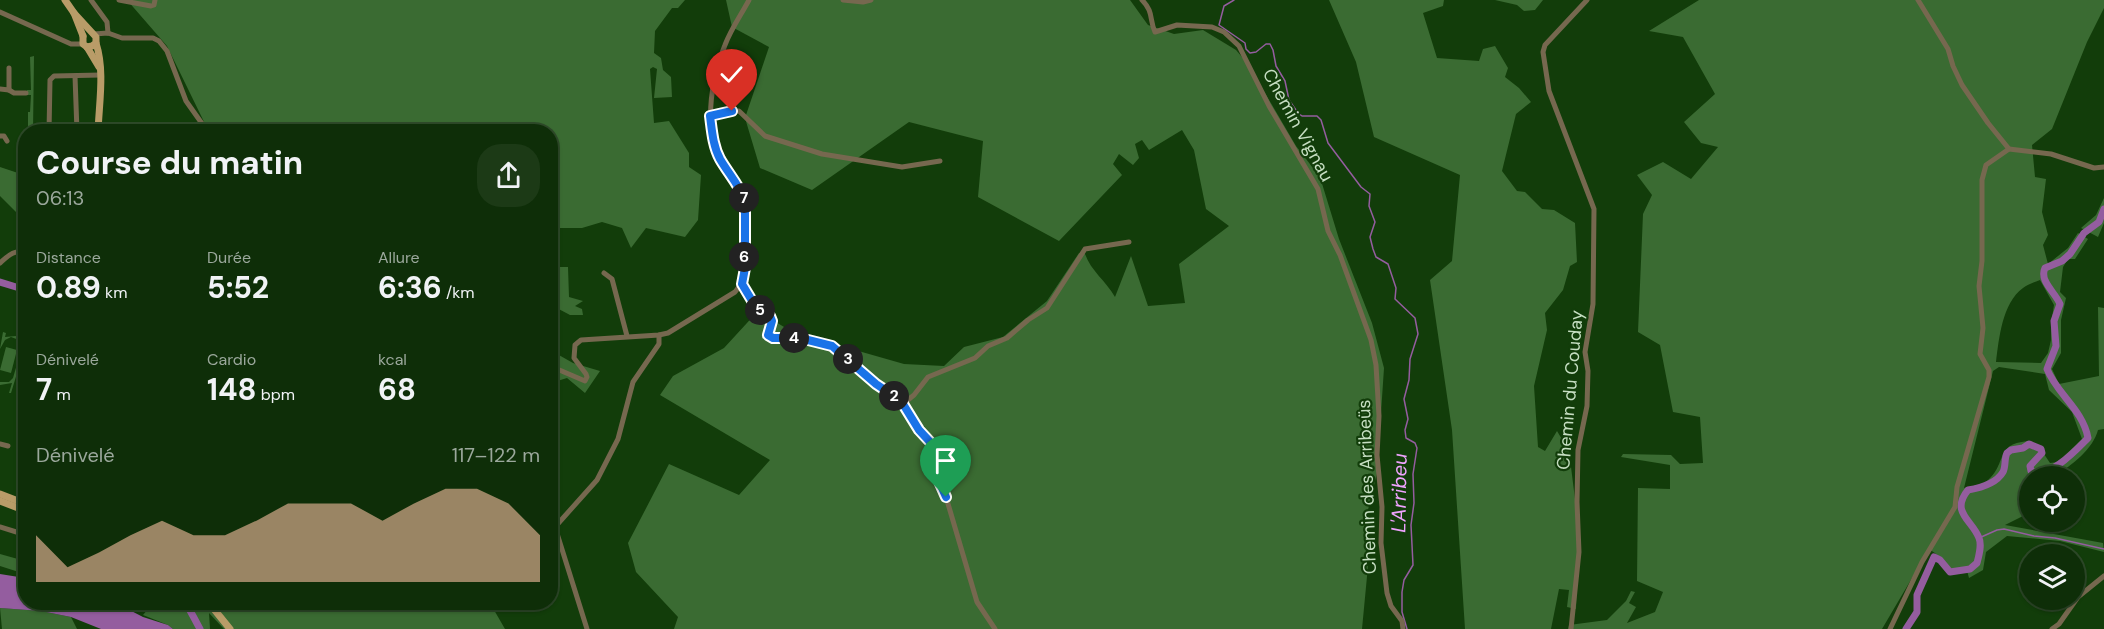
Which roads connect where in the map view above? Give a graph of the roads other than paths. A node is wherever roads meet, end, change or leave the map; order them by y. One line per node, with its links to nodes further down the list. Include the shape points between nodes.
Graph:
1 (65, 0): 12 (main road)
2 (91, 0): 13 (street, via 107,22)
3 (119, 0): 4 (street, via 151,6)
4 (155, 0)
5 (749, 0): 22 (street, via 725,45)
6 (843, 0): 7 (street)
7 (871, 0)
8 (1142, 0): 39 (street, Chemin Vignau, via 1152,15 1155,32 1177,25 1212,27 1239,46 1318,189 1328,231)
9 (1587, 0): 58 (street, Chemin du Couday, via 1545,45 1544,52 1549,91 1594,209 1593,304 1585,352 1587,406 1578,450 1579,552)
10 (1918, 0): 29 (street, via 1948,49 1962,85)
11 (0, 12): 15 (street, via 71,44)
12 (74, 13): 14 (main road); 15 (main road)
13 (107, 33): 14 (street); 26 (street, via 159,41 167,51 186,101)
14 (94, 37): 15 (main road, via 86,33); 15 (main road, via 92,46); 17 (main road)
15 (84, 41): 17 (main road)
16 (9, 68): 20 (street)
17 (101, 74): 18 (street); 25 (main road)
18 (75, 76): 23 (street, via 54,76 50,80); 24 (street)
19 (0, 89): 20 (street)
20 (9, 90): 21 (street)
21 (26, 93)
22 (710, 116): 30 (street, via 740,111 765,136 822,154 902,167); 36 (street, via 717,151 745,201)
23 (49, 124)
24 (77, 124)
25 (98, 124)
26 (202, 124)
27 (0, 136): 28 (street)
28 (7, 141)
29 (2009, 149): 31 (street); 59 (street, via 1986,165 1982,180 1980,354 1989,377 1957,487 1955,507 1922,562)
30 (940, 161)
31 (2104, 167)
32 (1129, 242): 41 (street, via 1085,249 1047,309 975,358 928,377)
33 (18, 251): 34 (street)
34 (0, 263)
35 (604, 273): 38 (street, via 612,279)
36 (742, 284): 37 (street, via 735,292); 41 (street, via 757,309 770,316 768,335 832,346)
37 (659, 335): 38 (street); 48 (street, via 659,344 633,382 618,439 597,480)
38 (627, 336): 40 (street, via 577,343 574,358 586,374 585,381)
39 (1371, 340): 57 (street, Chemin des Arribeüs, via 1376,365 1381,543 1389,600)
40 (558, 369)
41 (903, 404): 56 (street, via 932,444 934,470 946,497 977,602)
42 (0, 444): 43 (street)
43 (8, 446)
44 (0, 494): 46 (main road)
45 (0, 501): 47 (main road)
46 (18, 501)
47 (18, 507)
48 (558, 524)
49 (0, 527): 50 (street)
50 (18, 533)
51 (558, 537): 55 (street)
52 (2104, 576): 60 (street, via 2078,597)
53 (215, 610): 54 (main road)
54 (230, 629)
55 (587, 629)
56 (995, 629)
57 (1403, 629)
58 (1570, 629)
59 (1890, 629)
60 (2052, 629)

